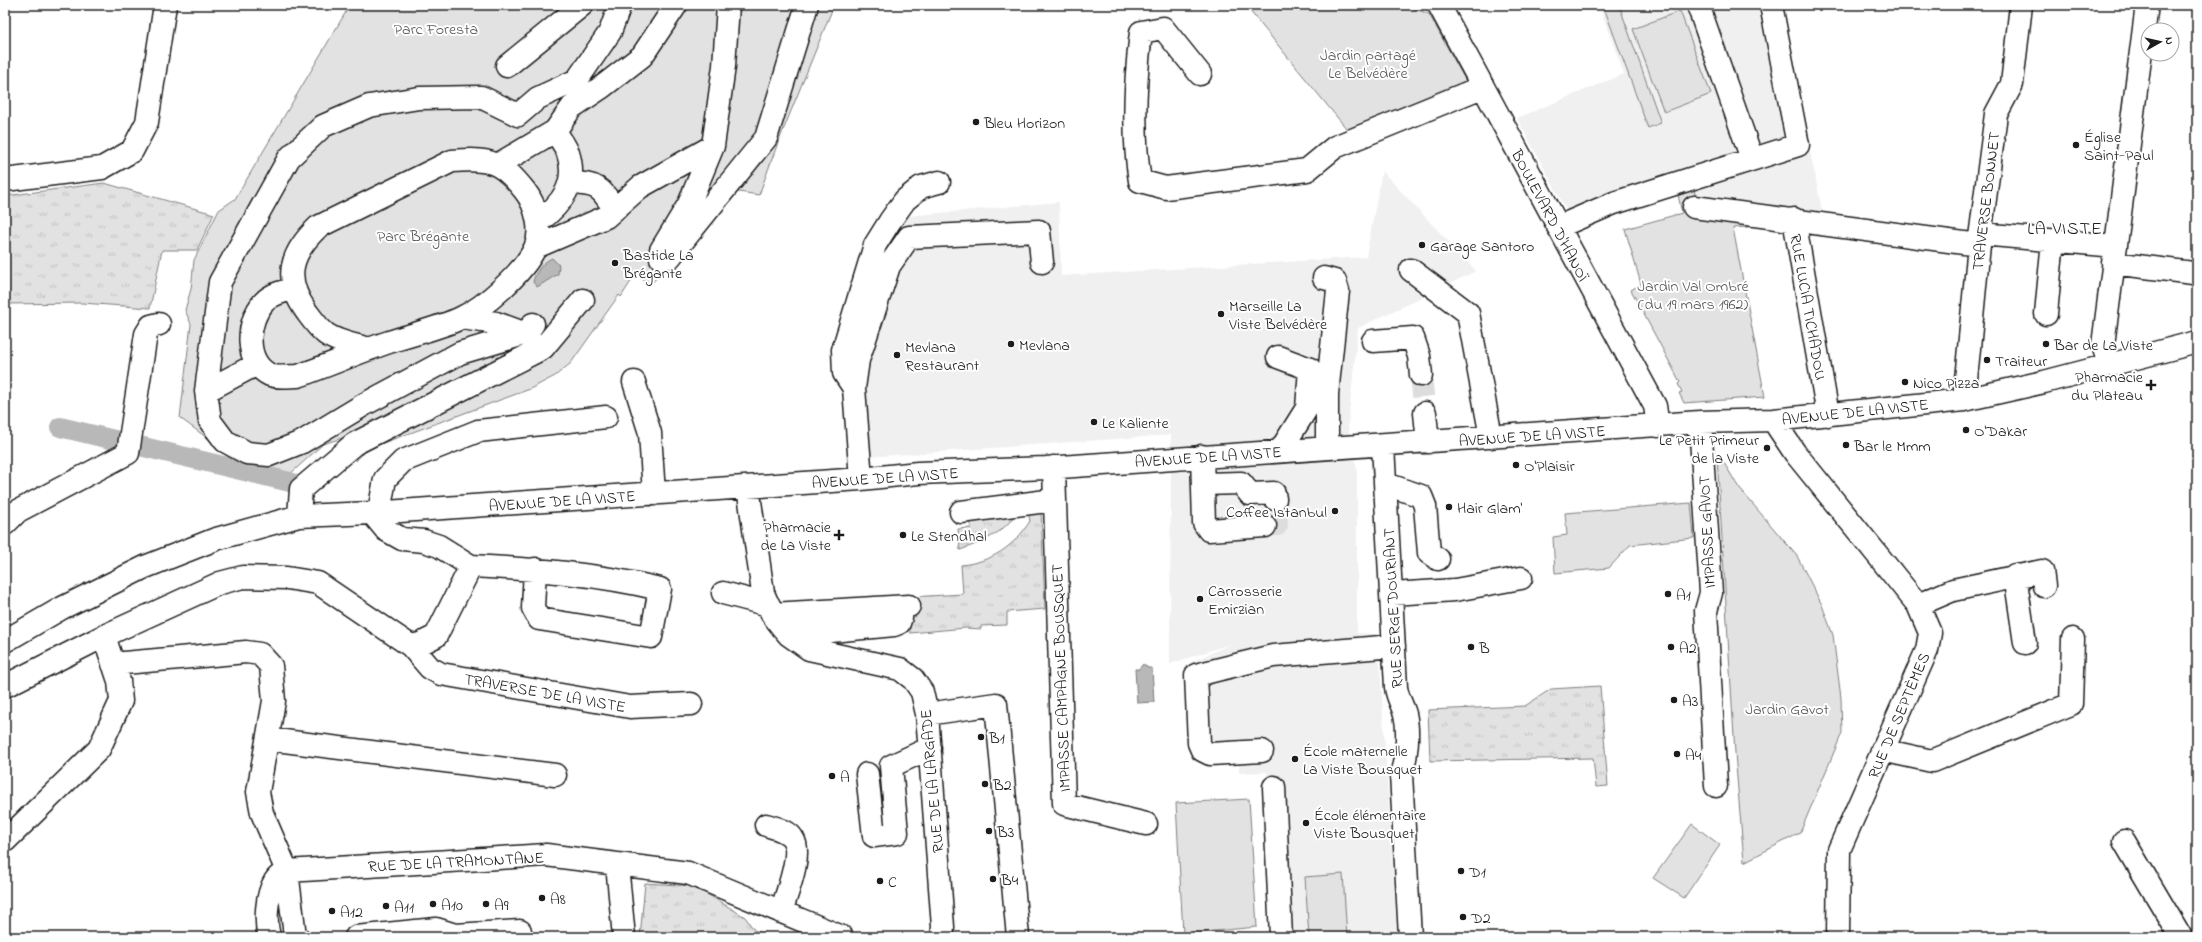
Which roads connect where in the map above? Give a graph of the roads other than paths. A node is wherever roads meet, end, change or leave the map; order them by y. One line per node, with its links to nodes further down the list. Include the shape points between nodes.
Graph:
1 (165, 5): 19 (street, via 147,122 132,151 102,168)
2 (582, 5): 12 (street)
3 (620, 5): 52 (street, via 610,32 577,80 538,98 518,114 481,97 412,99 369,106 323,126 294,152 220,282)
4 (676, 5): 15 (street, via 642,56 572,107)
5 (728, 5): 16 (street, via 724,66)
6 (807, 5): 16 (street, via 766,138 670,257 661,258 661,250 689,204)
7 (1439, 5): 14 (street, BOULEVARD D'HANOÏ)
8 (1698, 5): 17 (street)
9 (1771, 5): 17 (street, via 1798,145)
10 (2021, 5): 27 (street, TRAVERSE BONNET, via 2012,84 1996,114)
11 (2147, 5): 30 (street)
12 (507, 66)
13 (1200, 74): 14 (street, via 1163,28 1141,32 1137,62 1135,147 1140,181 1166,188 1307,170 1335,147)
14 (1482, 86): 26 (street, BOULEVARD D'HANOÏ)
15 (555, 131): 18 (street); 21 (street, via 568,153)
16 (713, 146): 23 (street, via 640,187)
17 (1752, 159): 26 (street, via 1614,203)
18 (498, 164): 25 (street, via 515,178 532,199); 35 (street, via 473,159 452,161 318,227 303,242 294,259)
19 (5, 180)
20 (939, 182): 51 (street, via 921,187 905,200 876,245 842,350 844,373)
21 (571, 183): 23 (street, via 590,184 605,194); 25 (street, via 557,208)
22 (1694, 207): 24 (street)
23 (614, 209): 29 (street, via 606,217)
24 (1794, 219): 27 (street, RUE LUCIA TICHADOU); 56 (street, RUE LUCIA TICHADOU)
25 (538, 222): 29 (street)
26 (1558, 227): 60 (street, BOULEVARD D'HANOÏ, via 1655,406)
27 (1980, 239): 28 (street, RUE LUCIA TICHADOU); 54 (street, TRAVERSE BONNET)
28 (2053, 240): 30 (street, RUE LUCIA TICHADOU); 37 (street)
29 (536, 247): 38 (street, via 519,272 493,296)
30 (2114, 254): 33 (street, RUE LUCIA TICHADOU); 47 (street, via 2103,345)
31 (1042, 262): 51 (street, via 1039,231 909,237 889,266 858,360)
32 (1411, 270): 61 (street, via 1468,313)
33 (2197, 272)
34 (1324, 278): 53 (street, via 1335,281 1338,291)
35 (294, 289): 43 (street, via 313,321 327,334 344,343); 46 (street, via 281,292 264,302 253,320 250,344)
36 (583, 300): 44 (street)
37 (2046, 314)
38 (462, 318): 40 (street); 43 (street)
39 (159, 324): 78 (street, via 151,326 146,334 128,453 18,511)
40 (530, 328): 44 (street); 52 (street, via 460,353 364,404 302,442 269,455 247,453 225,441 210,421)
41 (1373, 341): 49 (street, via 1413,338 1419,356)
42 (2197, 342): 47 (street, AVENUE DE LA VISTE)
43 (370, 348): 46 (street, via 298,376 271,376)
44 (543, 348): 77 (street, via 354,444 301,489)
45 (1278, 357): 48 (street)
46 (257, 364): 52 (street)
47 (2109, 365): 54 (street, AVENUE DE LA VISTE)
48 (1310, 369): 53 (street); 65 (street, via 1307,408)
49 (1421, 375)
50 (634, 382): 72 (street, via 650,433)
51 (854, 388): 68 (street)
52 (206, 391)
53 (1327, 394): 64 (street)
54 (1964, 400): 56 (street, AVENUE DE LA VISTE)
55 (1425, 413): 62 (street)
56 (1828, 415): 58 (street, AVENUE DE LA VISTE)
57 (606, 417): 76 (street, via 478,431 403,461 385,479)
58 (1773, 420): 59 (street, AVENUE DE LA VISTE); 88 (street, RUE DE SEPTÈMES, via 1795,453)
59 (1700, 422): 60 (street, AVENUE DE LA VISTE); 107 (street, IMPASSE GAVOT, via 1711,593 1706,611)
60 (1658, 426): 61 (street, AVENUE DE LA VISTE)
61 (1491, 438): 62 (street, AVENUE DE LA VISTE)
62 (1428, 442): 63 (street, AVENUE DE LA VISTE)
63 (1383, 445): 64 (street, AVENUE DE LA VISTE); 70 (street, RUE SERGE DOURIANT)
64 (1327, 448): 65 (street, AVENUE DE LA VISTE)
65 (1280, 451): 66 (street, AVENUE DE LA VISTE)
66 (1202, 456): 67 (street, AVENUE DE LA VISTE); 69 (street)
67 (1054, 467): 68 (street, AVENUE DE LA VISTE, via 918,473); 74 (street, IMPASSE CAMPAGNE BOUSQUET)
68 (861, 479): 71 (street, AVENUE DE LA VISTE)
69 (1203, 484): 73 (street, via 1241,483 1250,494 1274,493); 79 (street, via 1204,523 1209,530)
70 (1386, 484): 80 (street, via 1421,496 1426,506 1430,553); 87 (street, RUE SERGE DOURIANT)
71 (748, 487): 72 (street, AVENUE DE LA VISTE); 89 (street, RUE DE LA LARGADE, via 763,593)
72 (654, 494): 76 (street, AVENUE DE LA VISTE)
73 (1275, 499)
74 (1054, 500): 75 (street, via 1023,509); 109 (street, IMPASSE CAMPAGNE BOUSQUET, via 1064,804)
75 (961, 512)
76 (375, 513): 77 (street, AVENUE DE LA VISTE); 81 (street, via 386,530 402,539 424,541 439,546)
77 (299, 516): 93 (street, AVENUE DE LA VISTE, via 216,539 145,567 62,608)
78 (5, 524)
79 (1265, 526)
80 (1438, 559)
81 (471, 566): 82 (street); 95 (street, via 436,636)
82 (535, 569): 82 (street, via 618,579 660,589 651,637 539,619 533,608)
83 (2015, 575): 85 (street, via 2042,571); 88 (street, via 1953,590); 94 (street)
84 (1521, 578): 87 (street, via 1455,590)
85 (2044, 586)
86 (723, 593): 89 (street)
87 (1392, 594): 96 (street, RUE SERGE DOURIANT)
88 (1918, 605): 103 (street, RUE DE SEPTÈMES, via 1930,633 1927,650)
89 (770, 610): 90 (street, RUE DE LA LARGADE); 90 (street, via 906,611 899,623 894,626)
90 (789, 635): 100 (street, RUE DE LA LARGADE, via 809,649 900,668 913,679 922,692)
91 (104, 636): 95 (street, TRAVERSE DE LA VISTE, via 220,583 243,577 288,578 318,583); 97 (street); 98 (street, TRAVERSE DE LA VISTE)
92 (2073, 639): 103 (street, via 2072,704 1932,761)
93 (5, 641)
94 (2025, 643)
95 (411, 646): 99 (street, TRAVERSE DE LA VISTE, via 430,668 441,674 630,707)
96 (1394, 646): 104 (street, via 1273,656 1196,675 1199,743 1202,750 1210,754); 125 (street, RUE SERGE DOURIANT, via 1397,698 1404,714 1406,759 1402,774)
97 (113, 664): 101 (street, via 246,652 260,654 271,666 274,701); 111 (street, via 119,681 121,701 99,749)
98 (5, 686)
99 (691, 704)
100 (927, 714): 102 (street, RUE DE LA LARGADE); 123 (street, via 996,704)
101 (268, 739): 106 (street); 114 (street, via 258,792 262,813)
102 (930, 748): 105 (street, via 891,766 897,833 874,836); 122 (street, RUE DE LA LARGADE)
103 (1882, 750): 126 (street, RUE DE SEPTÈMES, via 1840,850)
104 (1262, 751)
105 (867, 774)
106 (555, 775)
107 (1716, 786)
108 (1274, 787): 124 (street)
109 (1146, 824)
110 (766, 825): 115 (street, via 782,830 793,839 797,854)
111 (5, 841)
112 (2124, 841): 127 (street)
113 (617, 866): 114 (street, RUE DE LA TRAMONTANE, via 546,854); 115 (street, RUE DE LA TRAMONTANE, via 688,873); 120 (street)
114 (287, 870): 117 (street, via 276,879 271,891 266,926); 118 (street, via 295,936)
115 (781, 912): 121 (street, RUE DE LA TRAMONTANE)
116 (520, 931): 119 (street, via 455,935 436,929)
117 (269, 937)
118 (298, 937)
119 (356, 937)
120 (624, 937)
121 (842, 937)
122 (942, 937)
123 (1018, 937)
124 (1281, 937)
125 (1410, 937)
126 (1838, 937)
127 (2181, 937)

